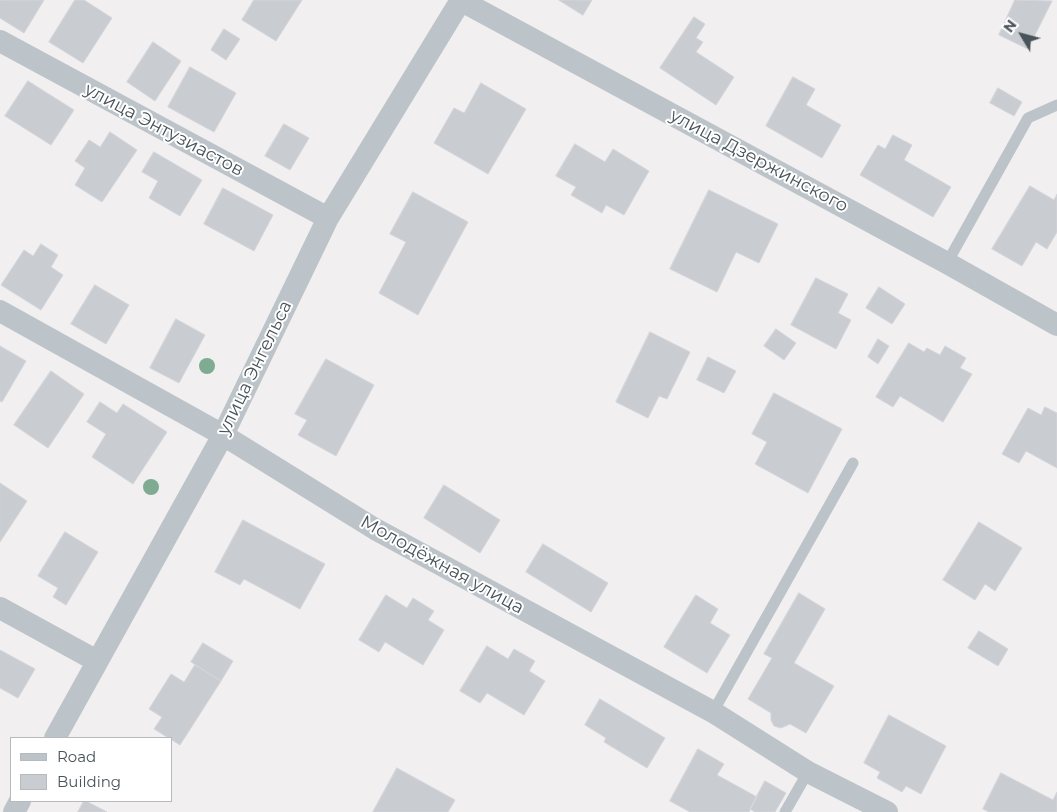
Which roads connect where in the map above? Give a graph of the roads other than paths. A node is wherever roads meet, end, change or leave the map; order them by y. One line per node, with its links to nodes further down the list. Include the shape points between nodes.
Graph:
1 (460, 0): 4 (street, улица Энгельса); 5 (street, улица Дзержинского)
2 (0, 42): 4 (street, улица Энтузиастов)
3 (1057, 105): 5 (lane, via 1028,118)
4 (328, 218): 8 (street, улица Энгельса)
5 (947, 263): 7 (street, улица Дзержинского)
6 (0, 311): 8 (street, Молодёжная улица)
7 (1057, 325)
8 (223, 435): 11 (street, улица Энгельса); 12 (street, Молодёжная улица, via 375,529)
9 (853, 463): 12 (lane)
10 (0, 608): 11 (street)
11 (97, 661): 13 (street, улица Энгельса)
12 (713, 712): 14 (street, Молодёжная улица)
13 (56, 737)
14 (808, 772): 15 (lane); 16 (street, Молодёжная улица)
15 (785, 812)
16 (887, 812)

